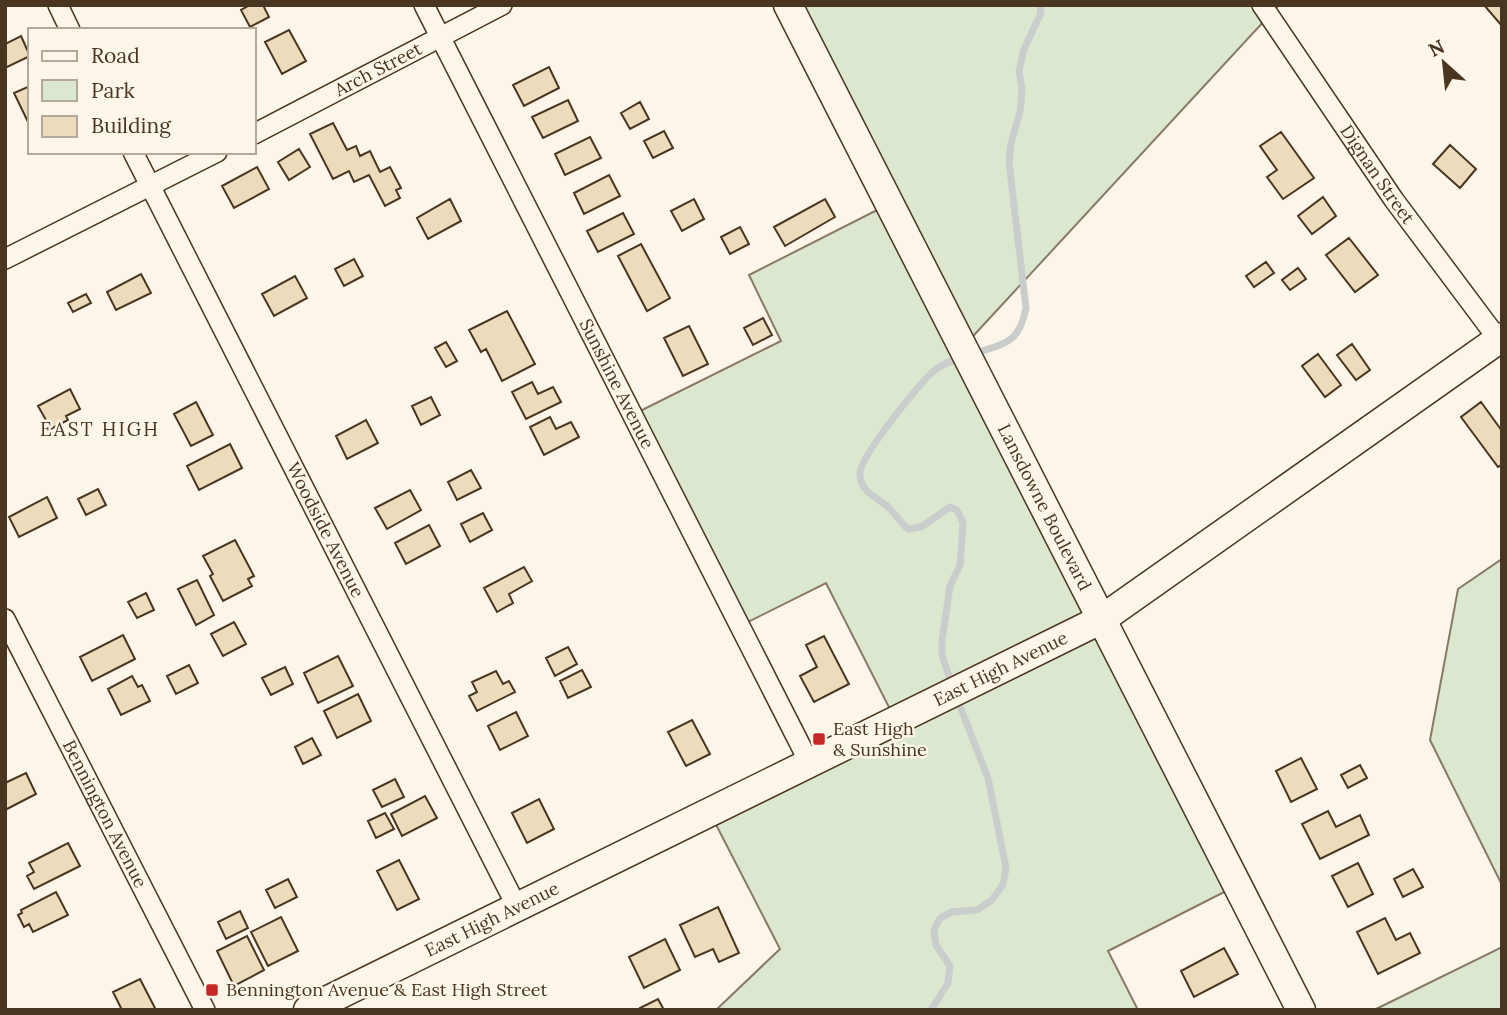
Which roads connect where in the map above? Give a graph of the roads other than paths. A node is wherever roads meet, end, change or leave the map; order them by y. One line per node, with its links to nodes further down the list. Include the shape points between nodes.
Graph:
1 (58, 5): 6 (street)
2 (424, 5): 7 (street, Sunshine Avenue)
3 (502, 5): 7 (street, Arch Street)
4 (788, 5): 15 (street, Lansdowne Boulevard)
5 (1262, 5): 13 (street, Dignan Street, via 1394,200)
6 (69, 28)
7 (440, 38): 8 (street, Arch Street); 16 (street, Sunshine Avenue)
8 (256, 133)
9 (134, 154): 11 (street, Woodside Avenue)
10 (213, 154): 11 (street)
11 (150, 186): 12 (street); 17 (street, Woodside Avenue)
12 (5, 260)
13 (1500, 338): 15 (street, East High Avenue)
14 (5, 619): 18 (street, Bennington Avenue)
15 (1102, 619): 16 (street, East High Avenue); 20 (street, Lansdowne Boulevard)
16 (810, 764): 17 (street, East High Avenue)
17 (517, 907): 19 (street, East High Avenue)
18 (205, 1010)
19 (307, 1010)
20 (1301, 1010)

